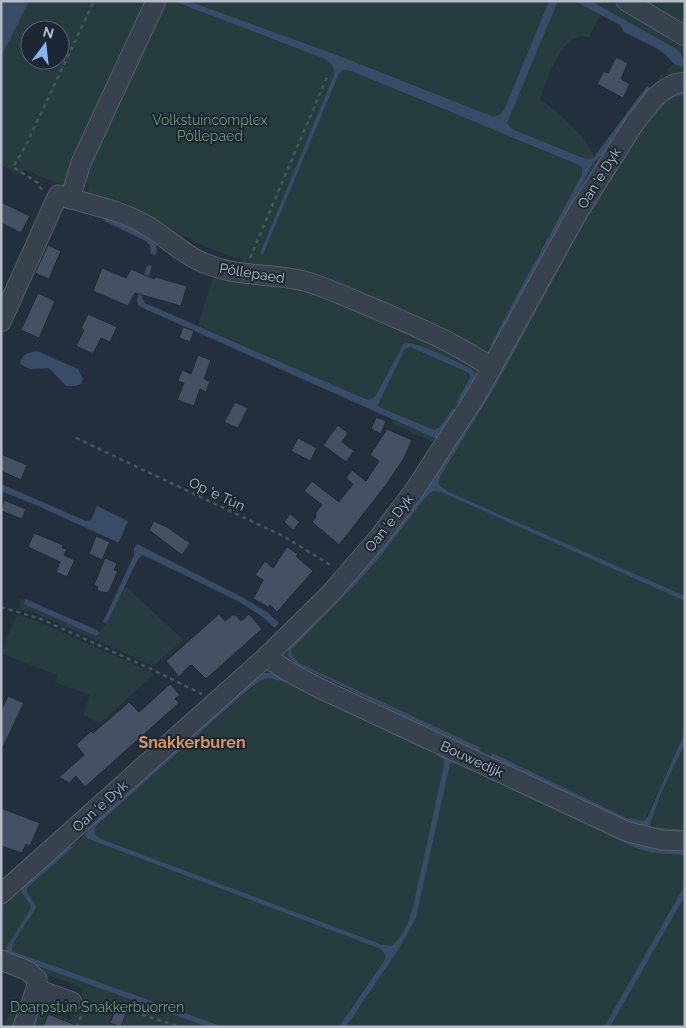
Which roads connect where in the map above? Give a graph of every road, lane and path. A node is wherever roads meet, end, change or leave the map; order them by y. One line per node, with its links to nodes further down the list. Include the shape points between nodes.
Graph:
1 (94, 1): 7 (path, via 13,167)
2 (156, 1): 7 (street, via 81,163)
3 (626, 1): 4 (street)
4 (685, 36)
5 (327, 77): 8 (path)
6 (685, 82): 10 (street, Oan 'e Dyk, via 674,84 655,97 634,124 578,212)
7 (58, 196): 9 (street); 10 (street, Pôllepaed, via 114,210 132,218 191,257 212,266 239,273 290,278 345,296 447,340)
8 (251, 254)
9 (1, 322)
10 (492, 368): 12 (street, Oan 'e Dyk, via 414,492)
11 (76, 438): 12 (path, Op 'e Tún, via 285,537)
12 (346, 575): 14 (street, Oan 'e Dyk)
13 (1, 607): 15 (path, via 41,619 151,669 195,690)
14 (267, 656): 15 (street, Oan 'e Dyk); 16 (street, Bouwedijk, via 319,688 628,832)
15 (214, 705): 17 (street, Oan 'e Dyk)
16 (685, 841)
17 (1, 894)
18 (1, 960): 19 (street, via 34,974)
19 (36, 989): 20 (street); 21 (street)
20 (72, 1002): 22 (path, via 92,1008 122,1008)
21 (23, 1027)
22 (180, 1027)

